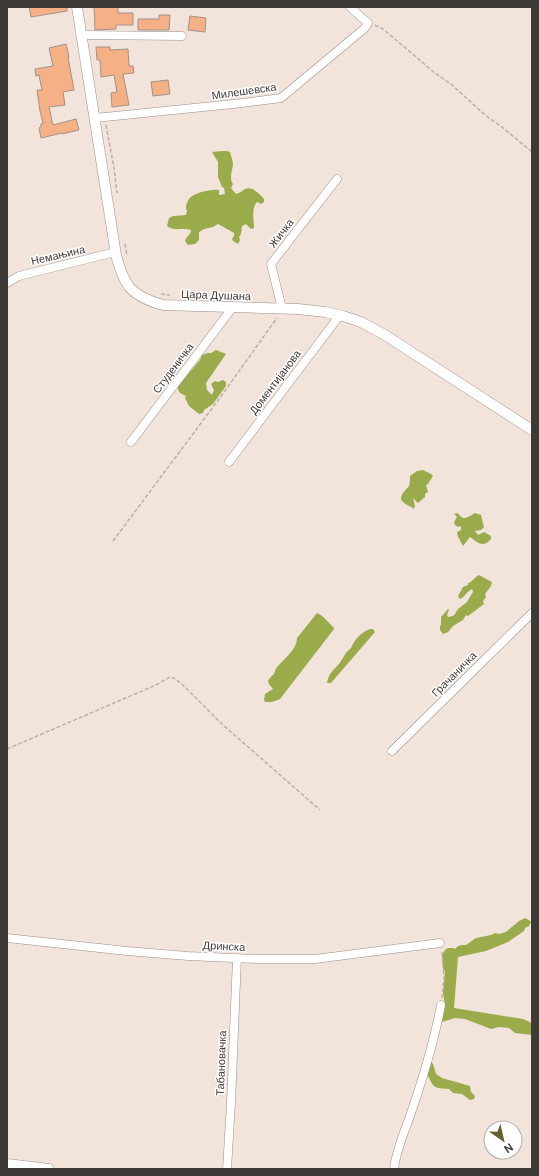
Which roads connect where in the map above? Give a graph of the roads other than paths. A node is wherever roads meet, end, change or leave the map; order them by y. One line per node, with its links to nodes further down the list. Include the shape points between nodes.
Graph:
1 (77, 7): 3 (street, Цара Душана)
2 (350, 7): 5 (street, Милешевска, via 368,23 365,28 281,98)
3 (82, 35): 4 (street); 5 (street, Цара Душана)
4 (182, 36)
5 (100, 118): 7 (street, Цара Душана)
6 (337, 179): 10 (street, Жичка, via 271,264)
7 (115, 252): 8 (street, Немањина, via 19,276); 9 (street, Цара Душана, via 126,284 139,296 163,305)
8 (7, 283)
9 (233, 307): 10 (street, Цара Душана); 13 (street, Студеничка)
10 (281, 309): 11 (street, Цара Душана)
11 (340, 315): 12 (street, Цара Душана, via 385,335); 14 (street, Доментијанова)
12 (532, 430)
13 (131, 442)
14 (229, 462)
15 (532, 613): 16 (street, Грачаничка)
16 (392, 751)
17 (7, 938): 19 (street, Дринска, via 127,951)
18 (440, 944): 19 (street, Дринска, via 316,959)
19 (237, 958): 23 (street, Табановачка)
20 (441, 1006): 24 (street, via 423,1078 401,1140)
21 (7, 1164): 22 (street)
22 (49, 1169)
23 (227, 1169)
24 (394, 1169)

